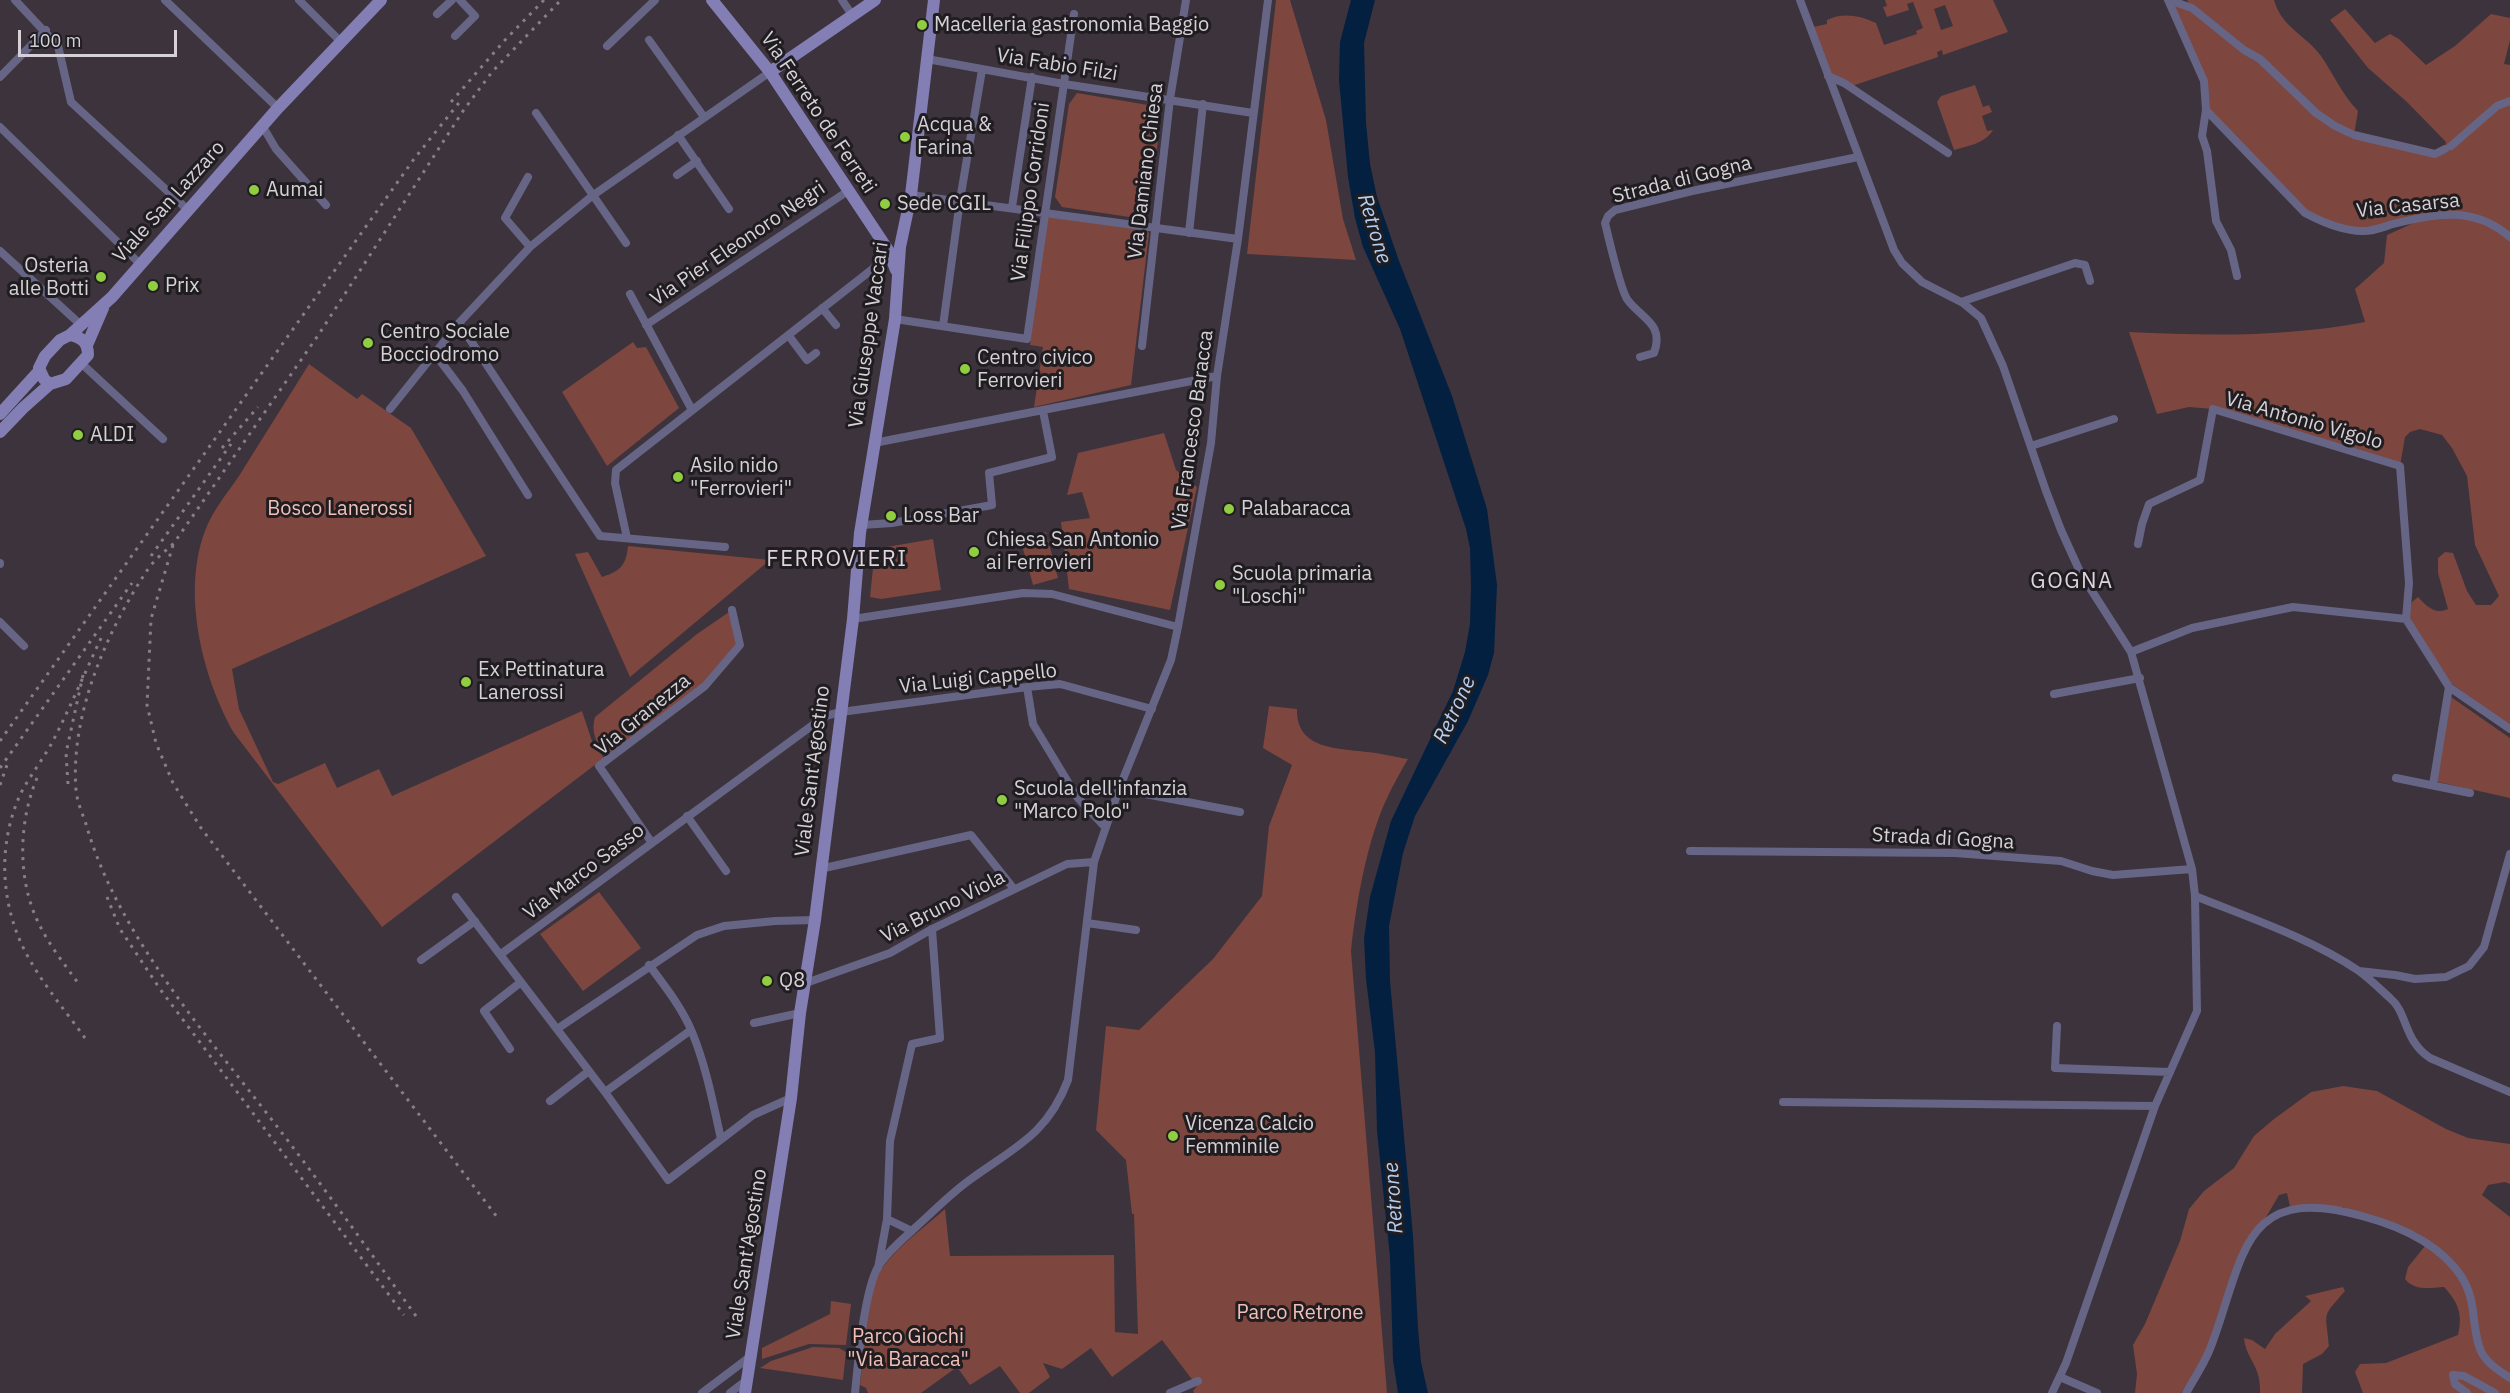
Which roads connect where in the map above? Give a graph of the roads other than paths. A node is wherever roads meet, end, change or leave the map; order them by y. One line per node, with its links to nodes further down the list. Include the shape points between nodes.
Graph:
1 (15, 0): 19 (street)
2 (165, 0): 34 (street)
3 (299, 0): 22 (street)
4 (381, 0): 22 (main road, Viale San Lazzaro)
5 (452, 0): 16 (street)
6 (460, 0): 20 (street, via 475,16)
7 (655, 0): 23 (street)
8 (712, 0): 26 (main road, Via Ferreto de Ferreti)
9 (842, 0): 18 (street)
10 (875, 0): 18 (main road)
11 (934, 0): 24 (main road, Via Giuseppe Vaccari)
12 (1186, 0): 31 (street, Via Damiano Chiesa)
13 (1268, 0): 37 (street, Via Francesco Baracca)
14 (1800, 0): 27 (street)
15 (2168, 0): 32 (street, via 2192,8 2260,60 2316,113 2354,135 2434,154 2497,106); 35 (street, via 2204,81)
16 (437, 14)
17 (1074, 14): 30 (street, Via Filippo Corridoni)
18 (852, 15): 26 (main road)
19 (46, 30): 28 (street); 54 (street, via 58,46 71,102)
20 (455, 36)
21 (649, 40): 38 (street)
22 (340, 41): 34 (main road, Viale San Lazzaro)
23 (607, 46)
24 (927, 59): 25 (street, Via Fabio Filzi); 48 (main road, Via Giuseppe Vaccari)
25 (982, 70): 29 (street, Via Fabio Filzi); 50 (street)
26 (770, 72): 38 (street); 47 (main road, Via Ferreto de Ferreti)
27 (1828, 76): 42 (street); 43 (street)
28 (0, 77)
29 (1032, 77): 30 (street, Via Fabio Filzi); 52 (street)
30 (1064, 84): 31 (street, Via Fabio Filzi); 55 (street, Via Filippo Corridoni)
31 (1170, 99): 33 (street, Via Fabio Filzi); 56 (street, Via Damiano Chiesa)
32 (2510, 101)
33 (1203, 105): 37 (street, Via Fabio Filzi); 57 (street)
34 (279, 108): 40 (main road, Viale San Lazzaro)
35 (2206, 110): 58 (street, Via Casarsa, via 2305,213 2326,224 2362,231 2431,216 2471,215 2485,219); 66 (street, via 2202,136 2216,221 2231,250)
36 (536, 113): 49 (street)
37 (1253, 113): 59 (street, Via Francesco Baracca)
38 (704, 117): 41 (street)
39 (0, 127): 64 (street)
40 (263, 127): 51 (street, via 276,149); 54 (main road, Viale San Lazzaro)
41 (678, 135): 44 (street); 49 (street)
42 (1948, 153)
43 (1858, 157): 69 (street, via 1887,235 1902,263 1923,282); 84 (street, Strada di Gogna, via 1692,191 1615,210 1608,216 1605,223 1626,299 1651,321 1657,343 1654,353)
44 (697, 161): 45 (street); 53 (street)
45 (677, 174)
46 (528, 177): 61 (street, via 505,218)
47 (848, 191): 62 (main road, Via Ferreto de Ferreti); 75 (street, Via Pier Eleonoro Negri)
48 (911, 195): 50 (street); 62 (main road, Via Giuseppe Vaccari)
49 (592, 196): 60 (street); 61 (street)
50 (960, 200): 52 (street); 77 (street)
51 (326, 205)
52 (1012, 207): 55 (street)
53 (729, 209)
54 (188, 210): 64 (main road, Viale San Lazzaro)
55 (1045, 212): 56 (street); 77 (street, Via Filippo Corridoni, via 1027,339)
56 (1157, 228): 57 (street); 81 (street, Via Damiano Chiesa)
57 (1189, 233): 59 (street)
58 (2510, 237)
59 (1238, 239): 87 (street, Via Francesco Baracca)
60 (626, 243)
61 (530, 247): 73 (street)
62 (894, 248): 65 (main road, Via Ferreto de Ferreti); 71 (street)
63 (0, 251): 74 (street)
64 (140, 263): 70 (main road, Viale San Lazzaro)
65 (898, 274): 72 (main road, Via Giuseppe Vaccari)
66 (2236, 276)
67 (2090, 281): 69 (street, via 2085,265 2075,263)
68 (630, 294): 75 (street, Via Pier Eleonoro Negri)
69 (1961, 302): 97 (street, via 1981,318 2003,366)
70 (105, 304): 74 (main road, Viale San Lazzaro); 80 (main road, Viale San Lazzaro)
71 (822, 308): 76 (street); 79 (street)
72 (895, 319): 77 (street); 96 (main road, Via Giuseppe Vaccari)
73 (459, 323): 83 (street); 100 (street, via 600,536)
74 (81, 325): 78 (main road, Viale San Lazzaro)
75 (646, 325): 90 (street, Via Pier Eleonoro Negri)
76 (836, 326)
77 (943, 327)
78 (70, 336): 80 (main road); 86 (main road, Viale San Lazzaro, via 60,340 45,356)
79 (789, 336): 82 (street, via 807,360); 90 (street)
80 (87, 345): 85 (main road, Viale San Lazzaro, via 88,355)
81 (1142, 345)
82 (816, 353)
83 (435, 354): 89 (street); 98 (street, via 463,391)
84 (1640, 357)
85 (78, 368): 88 (main road, via 66,380); 95 (street)
86 (40, 370): 88 (main road); 92 (main road, Viale San Lazzaro)
87 (1217, 376): 91 (street); 107 (street, Via Francesco Baracca, via 1211,443)
88 (50, 384): 94 (main road)
89 (390, 409)
90 (692, 411): 100 (street, via 616,470 615,483)
91 (1043, 411): 96 (street); 99 (street, via 1052,456 989,473 992,505)
92 (0, 414)
93 (2114, 419): 97 (street)
94 (0, 432)
95 (163, 439)
96 (874, 443): 99 (main road, Via Giuseppe Vaccari)
97 (2031, 446): 109 (street, via 2080,573)
98 (528, 495)
99 (861, 529): 104 (main road, Viale Sant'Agostino)
100 (627, 538): 102 (street)
101 (2138, 544): 105 (street, Via Antonio Vigolo, via 2149,504 2200,480 2213,409 2400,466 2409,583)
102 (725, 547)
103 (732, 610): 124 (street, Via Granezza, via 740,645 705,686 599,766)
104 (853, 619): 107 (street, via 1033,593 1052,594); 115 (main road, Viale Sant'Agostino)
105 (2406, 619): 109 (street, via 2292,607 2192,628); 112 (street)
106 (0, 622): 108 (street)
107 (1178, 627): 114 (street, Via Francesco Baracca, via 1171,660)
108 (24, 646)
109 (2131, 652): 110 (street)
110 (2140, 678): 113 (street); 129 (street)
111 (1027, 687): 114 (street, Via Luigi Cappello, via 1060,684); 115 (street, Via Luigi Cappello); 123 (street, via 1033,724 1077,797)
112 (2450, 687): 116 (street); 118 (street)
113 (2054, 694)
114 (1152, 709): 119 (street, Via Francesco Baracca)
115 (841, 712): 122 (street, Via Marco Sasso, via 825,716); 128 (main road, Viale Sant'Agostino)
116 (2510, 729)
117 (2396, 778): 118 (street)
118 (2433, 785): 120 (street)
119 (1119, 789): 121 (street); 123 (street, Via Francesco Baracca)
120 (2470, 793)
121 (1240, 812)
122 (687, 816): 124 (street, Via Marco Sasso); 130 (street)
123 (1105, 827): 127 (street, Via Francesco Baracca)
124 (652, 843): 139 (street, Via Marco Sasso)
125 (1690, 851): 129 (street, Strada di Gogna, via 1955,853 2061,861 2113,875)
126 (2510, 854): 142 (street, via 2484,946 2469,966 2446,977 2415,980)
127 (1094, 862): 131 (street, Via Bruno Viola, via 1067,864); 136 (street, Via Francesco Baracca)
128 (820, 869): 131 (street, via 971,835); 134 (main road, Viale Sant'Agostino)
129 (2192, 869): 132 (street)
130 (726, 871)
131 (1014, 889): 137 (street, Via Bruno Viola)
132 (2195, 896): 142 (street, via 2307,943); 152 (street, via 2197,1011)
133 (456, 897): 135 (street)
134 (815, 920): 141 (street, via 724,926 697,934); 144 (main road, Viale Sant'Agostino)
135 (475, 921): 139 (street); 140 (street)
136 (1087, 923): 138 (street); 161 (street, Via Francesco Baracca, via 1069,1069 1059,1104 1041,1127 970,1179)
137 (932, 929): 144 (street, Via Bruno Viola, via 890,953); 160 (street, via 940,1038 912,1044 890,1141)
138 (1136, 930)
139 (501, 954): 143 (street)
140 (421, 960)
141 (649, 966): 148 (street); 149 (street)
142 (2359, 971): 154 (street, via 2394,1001 2420,1051)
143 (521, 982): 148 (street); 150 (street, via 484,1011)
144 (806, 984): 145 (main road, Viale Sant'Agostino)
145 (801, 1013): 146 (street); 155 (main road, Viale Sant'Agostino)
146 (754, 1023)
147 (2057, 1026): 152 (street, via 2055,1068)
148 (557, 1029): 151 (street)
149 (691, 1030): 153 (street); 159 (street, via 705,1069)
150 (510, 1049)
151 (590, 1071): 153 (street); 156 (street)
152 (2170, 1072): 158 (street)
153 (605, 1092): 159 (street, via 668,1180)
154 (2510, 1092)
155 (791, 1098): 159 (street, via 753,1115); 164 (main road, Viale Sant'Agostino)
156 (550, 1101)
157 (1783, 1102): 158 (street)
158 (2155, 1106): 166 (street)
159 (721, 1139)
160 (887, 1219): 161 (street); 162 (street)
161 (912, 1231): 162 (street, Via Francesco Baracca)
162 (878, 1268): 173 (street, Via Francesco Baracca, via 867,1307)
163 (2210, 1350): 165 (street); 167 (street, via 2232,1280 2256,1231 2285,1210 2323,1207 2395,1226 2445,1257 2472,1299 2479,1347 2489,1363); 177 (street)
164 (751, 1356): 168 (main road, Viale Sant'Agostino); 170 (street)
165 (2209, 1364)
166 (2060, 1377): 175 (street); 176 (street)
167 (2510, 1378)
168 (747, 1380): 171 (street); 172 (main road, Viale Sant'Agostino)
169 (1198, 1381): 174 (street)
170 (702, 1393)
171 (730, 1393)
172 (745, 1393)
173 (855, 1393)
174 (1170, 1393)
175 (2052, 1393)
176 (2097, 1393)
177 (2186, 1393)
178 (2467, 1393): 179 (street, via 2456,1384 2453,1375 2464,1376)
179 (2495, 1393)

